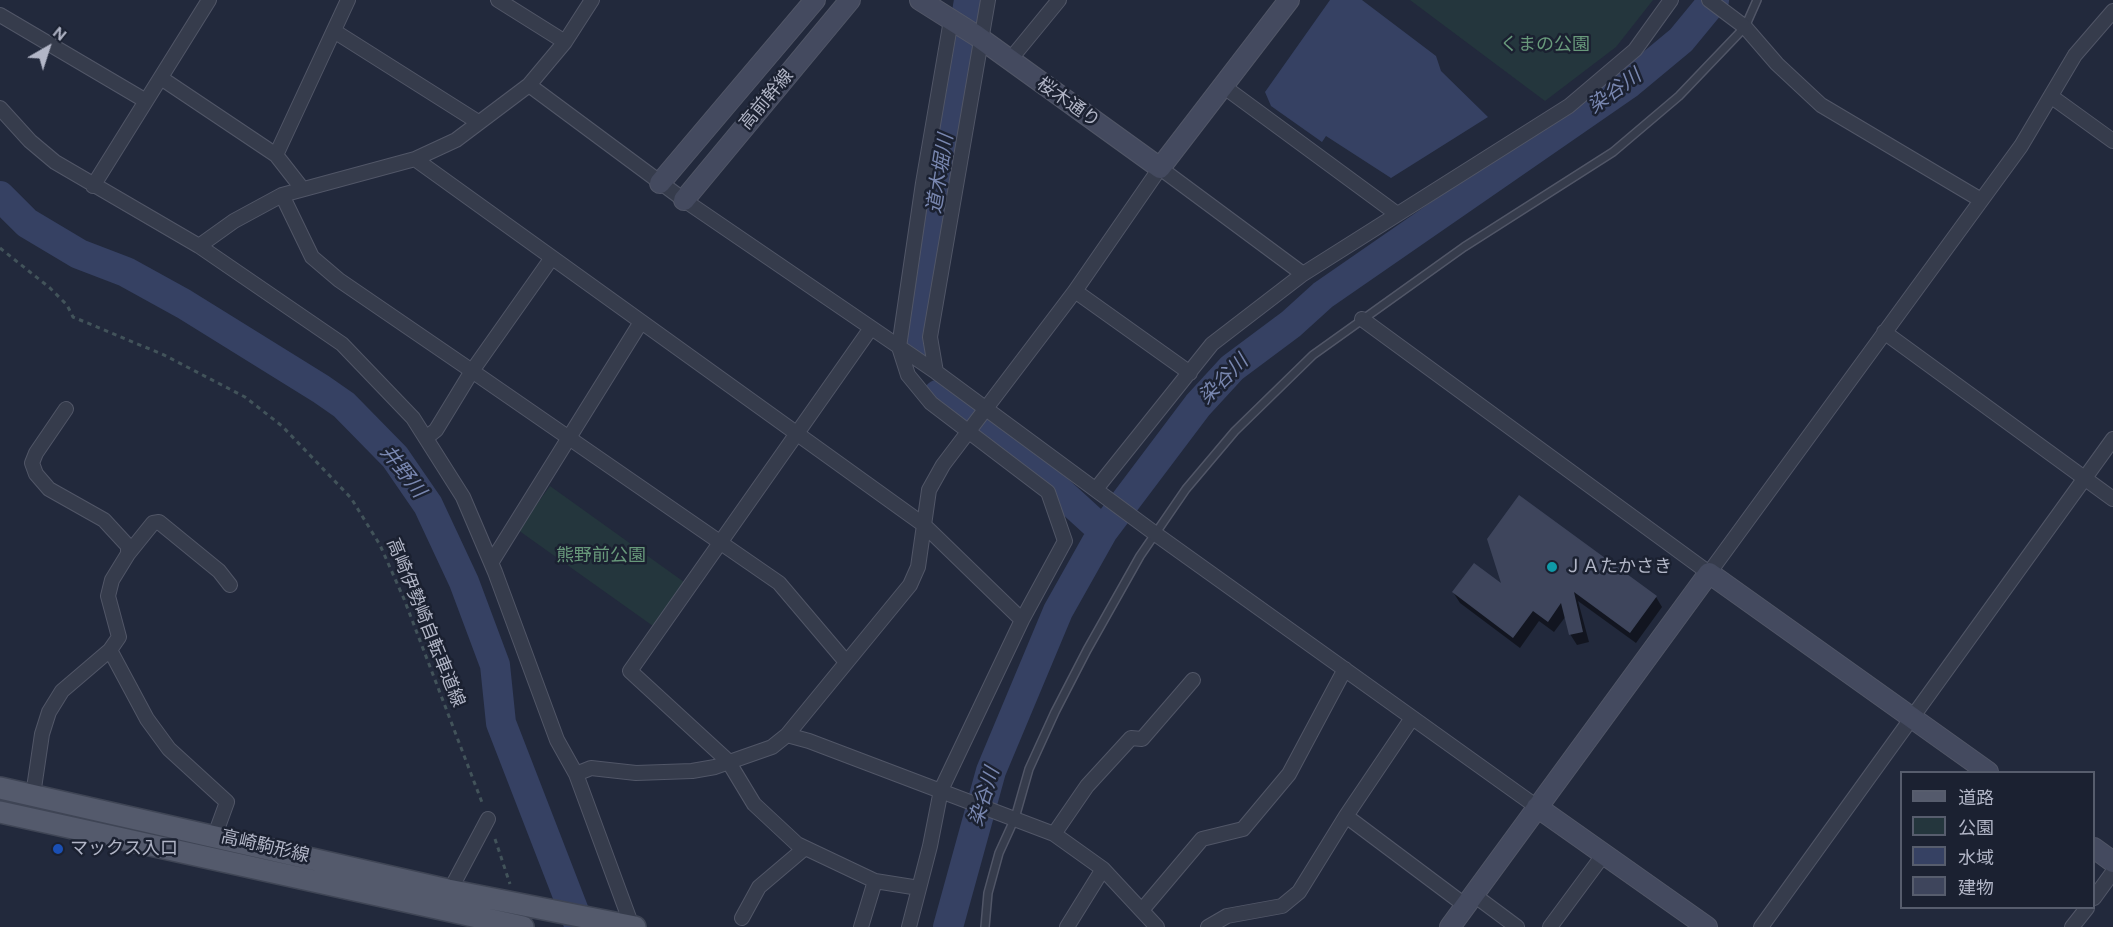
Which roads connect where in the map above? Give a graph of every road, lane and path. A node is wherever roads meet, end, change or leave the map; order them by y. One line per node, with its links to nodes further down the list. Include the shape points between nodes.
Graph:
1 (348, 0): 18 (street)
2 (498, 0): 20 (street)
3 (592, 0): 20 (street)
4 (815, 0): 33 (street, 高前幹線)
5 (850, 0): 37 (street, 高前幹線)
6 (920, 0): 16 (street)
7 (988, 0): 19 (street)
8 (1059, 0): 21 (street)
9 (1289, 0): 24 (street)
10 (1671, 0): 39 (street, via 1635,50 1569,106)
11 (1708, 0): 17 (street)
12 (1757, 0): 17 (lane)
13 (204, 2): 22 (street)
14 (2113, 11): 25 (street, via 2075,55)
15 (0, 15): 26 (street)
16 (953, 21): 19 (street, 桜木通り); 49 (street, via 919,206)
17 (1743, 26): 38 (street, via 1821,105); 45 (lane, via 1679,96 1613,152 1464,247)
18 (334, 31): 28 (street); 30 (street)
19 (979, 38): 21 (street, 桜木通り); 51 (street, via 930,337)
20 (565, 42): 23 (street)
21 (1009, 62): 32 (street, 桜木通り)
22 (161, 78): 26 (street); 30 (street)
23 (529, 85): 28 (street); 33 (street)
24 (1223, 86): 32 (street); 39 (street)
25 (2052, 97): 29 (street); 38 (street)
26 (146, 101): 34 (street)
27 (0, 108): 34 (street, via 30,141)
28 (478, 122): 31 (street, via 456,140)
29 (2113, 141)
30 (276, 155): 35 (street)
31 (415, 159): 35 (street); 42 (street)
32 (1160, 168): 43 (street); 44 (street)
33 (660, 183): 37 (street)
34 (93, 186): 40 (street)
35 (301, 188): 36 (street)
36 (282, 195): 40 (street); 50 (street, via 312,257 339,280)
37 (684, 200): 47 (street)
38 (1981, 200): 48 (street)
39 (1397, 214): 43 (street)
40 (199, 246): 58 (street, via 342,344 413,418)
41 (0, 248): 88 (path, 高崎伊勢崎自転車道線, via 50,288 74,317 164,355 245,397 282,426 351,498 380,545 404,599)
42 (551, 259): 46 (street); 50 (street)
43 (1303, 274): 52 (street, via 1212,344)
44 (1075, 291): 52 (street); 54 (street)
45 (1362, 319): 64 (lane, via 1313,356 1235,431); 68 (street)
46 (641, 322): 56 (street); 57 (street)
47 (871, 328): 49 (street); 56 (street)
48 (1884, 332): 60 (street); 68 (street)
49 (899, 347): 51 (street); 55 (street, via 908,375 931,403)
50 (472, 371): 57 (street); 58 (street, via 436,430)
51 (936, 372): 54 (street)
52 (1190, 373): 61 (street, via 1139,432)
53 (66, 409): 66 (street, via 36,453 32,463 36,474 49,489 104,520 128,546)
54 (984, 412): 55 (street); 61 (street)
55 (969, 430): 63 (street, via 928,490); 70 (street, via 1048,492 1065,541)
56 (797, 433): 63 (street); 65 (street)
57 (568, 436): 65 (street); 67 (street)
58 (426, 438): 67 (street, via 464,497)
59 (2113, 439): 60 (street)
60 (2084, 477): 62 (street); 76 (street)
61 (1099, 492): 64 (street)
62 (2113, 498)
63 (924, 525): 70 (street); 72 (street, via 918,567 910,585)
64 (1153, 531): 73 (street); 87 (lane, via 1066,692 1029,770)
65 (722, 541): 72 (street, via 779,583); 78 (street, via 630,671)
66 (129, 554): 69 (street, via 153,523 159,522); 71 (street, via 112,580 108,596 119,637)
67 (491, 563): 80 (street, via 557,741)
68 (1710, 573): 76 (street); 84 (street)
69 (231, 585)
70 (1022, 620): 82 (street)
71 (110, 650): 83 (street, via 62,691 49,712); 90 (street, via 147,719 169,749 227,802)
72 (846, 662): 77 (street)
73 (1345, 669): 75 (street); 104 (street, via 1289,774 1243,829 1202,838)
74 (1193, 680): 89 (street, via 1142,739 1131,738 1087,786)
75 (1412, 718): 84 (street); 86 (street)
76 (1911, 718): 79 (street); 119 (street)
77 (787, 735): 78 (street, via 772,747); 82 (street)
78 (728, 761): 80 (street, via 692,771 636,773 591,768); 91 (street, via 754,804)
79 (1987, 771)
80 (576, 774): 107 (street)
81 (0, 788): 83 (main road, 高崎駒形線)
82 (945, 792): 87 (street); 98 (street)
83 (33, 795): 90 (main road, 高崎駒形線)
84 (1537, 807): 93 (street); 101 (street)
85 (0, 812): 105 (main road, 高崎駒形線)
86 (1346, 816): 101 (street); 114 (street, via 1299,892 1282,906 1227,916)
87 (1012, 817): 89 (street); 111 (lane, via 988,893)
88 (488, 819): 99 (street); 102 (path, 高崎伊勢崎自転車道線)
89 (1054, 834): 95 (street)
90 (215, 835): 99 (main road, 高崎駒形線)
91 (805, 848): 97 (street); 106 (street, via 759,887)
92 (2095, 849): 94 (street)
93 (1604, 854): 117 (street); 118 (street)
94 (2113, 862)
95 (1103, 869): 104 (street); 112 (street)
96 (2113, 872): 100 (street)
97 (875, 881): 98 (street); 109 (street)
98 (919, 888): 110 (street)
99 (448, 890): 102 (main road, 高崎駒形線); 105 (street)
100 (2095, 897)
101 (1470, 901): 115 (street); 116 (street)
102 (523, 905): 107 (main road, 高崎駒形線)
103 (2085, 909): 120 (street)
104 (1142, 910): 113 (street)
105 (445, 911): 108 (main road, 高崎駒形線)
106 (742, 918)
107 (626, 925)
108 (523, 927)
109 (861, 927)
110 (909, 927)
111 (985, 927)
112 (1067, 927)
113 (1157, 927)
114 (1208, 927)
115 (1450, 927)
116 (1517, 927)
117 (1550, 927)
118 (1707, 927)
119 (1761, 927)
120 (2072, 927)

